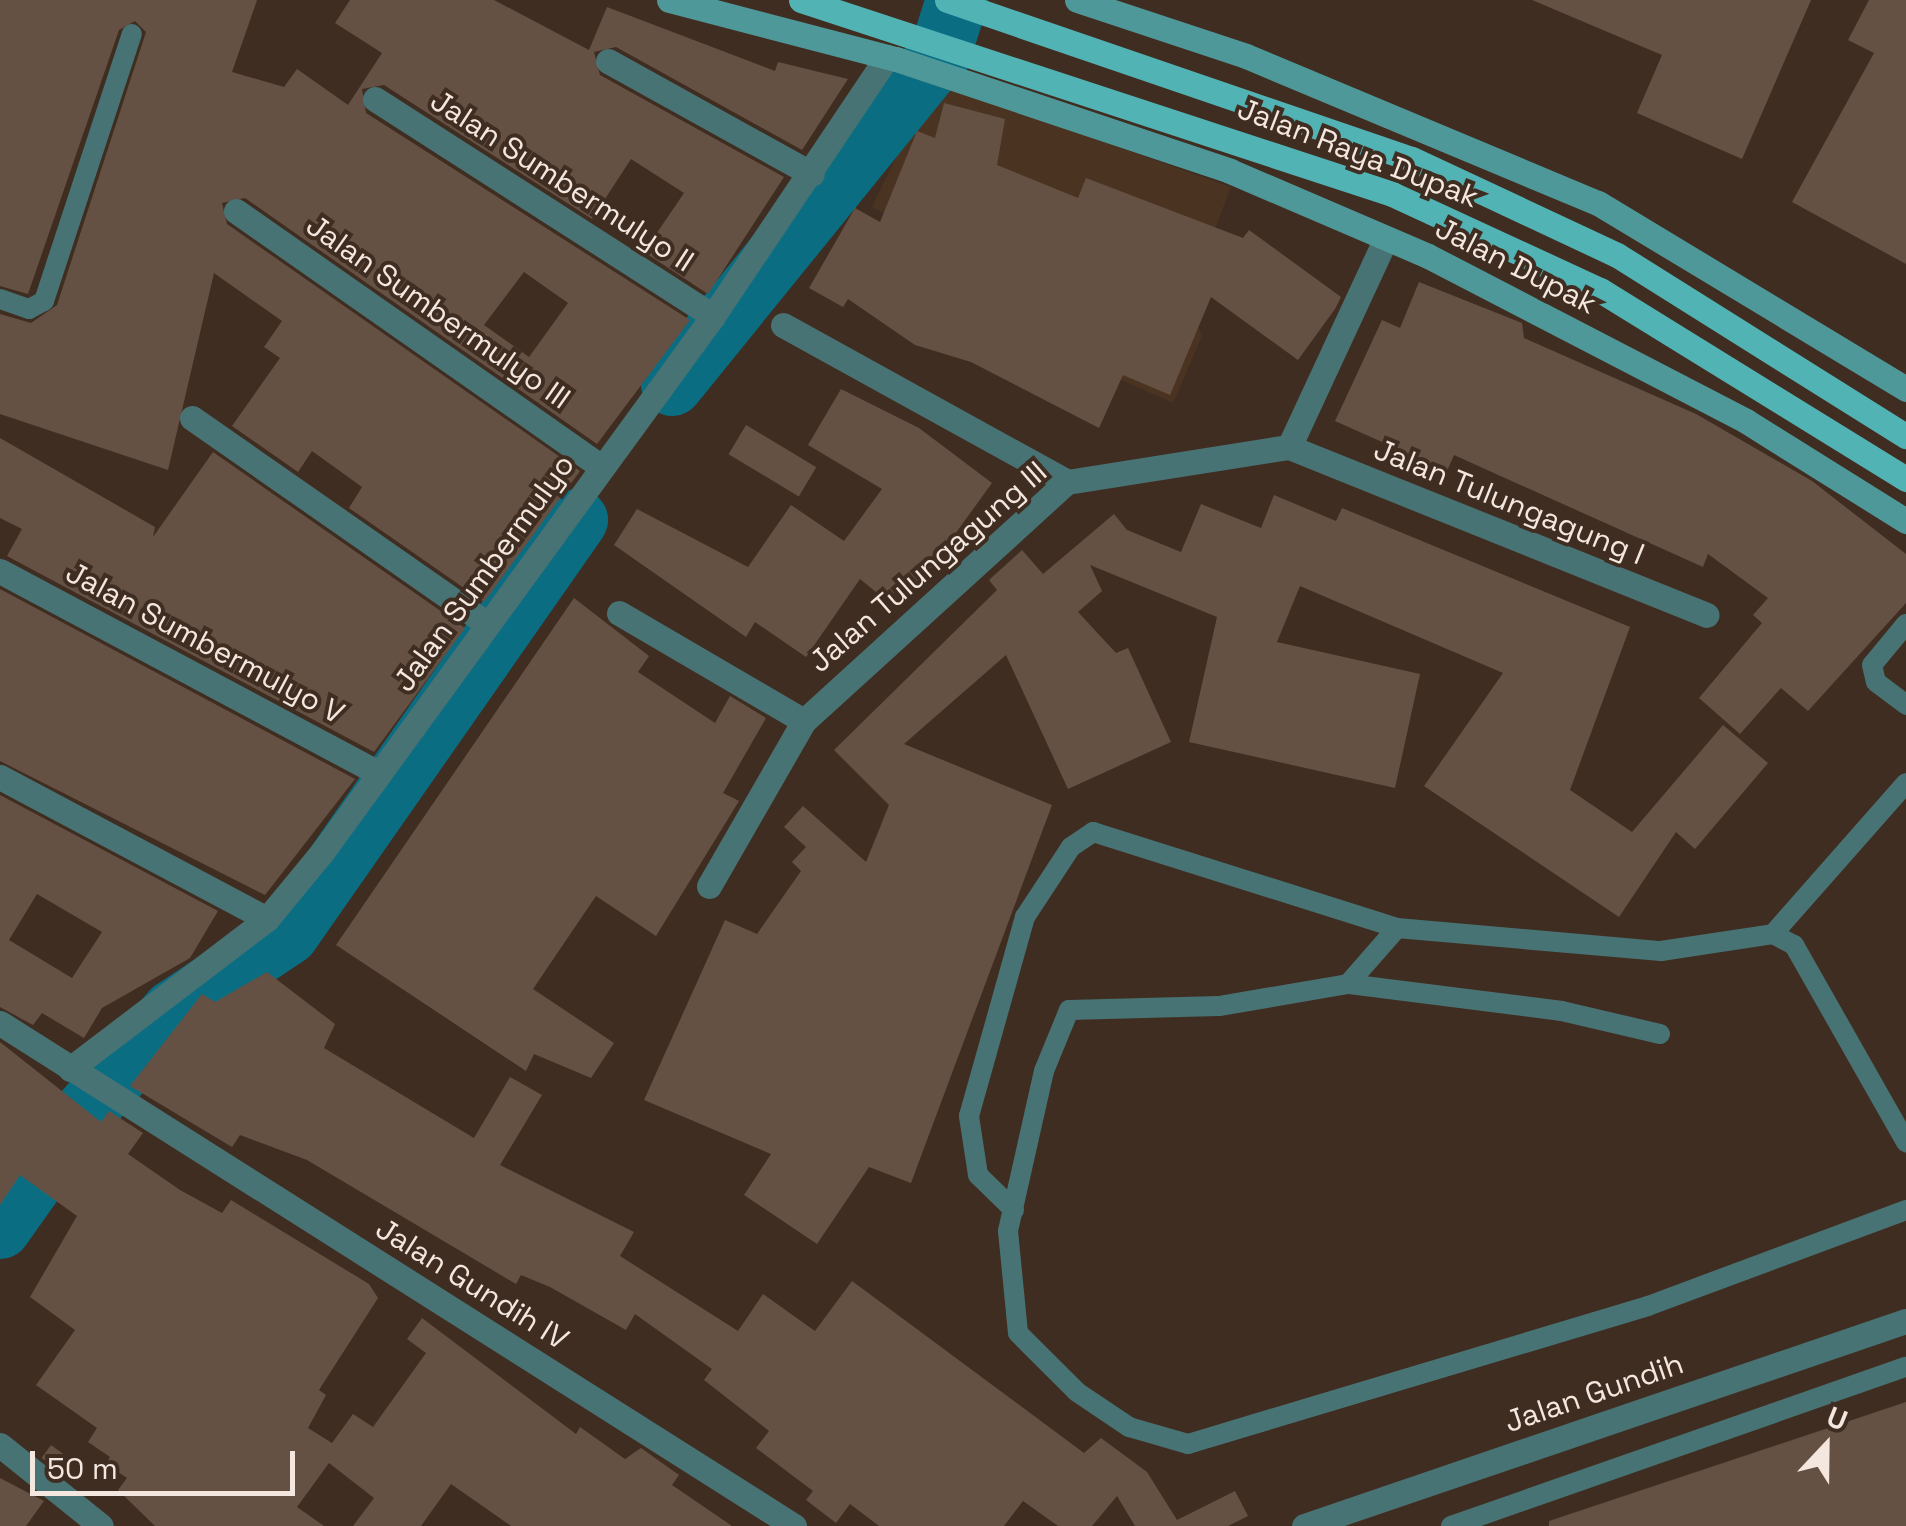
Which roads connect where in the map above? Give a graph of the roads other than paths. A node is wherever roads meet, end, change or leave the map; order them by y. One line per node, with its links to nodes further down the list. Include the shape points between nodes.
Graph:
1 (670, 0): 6 (main road, Jalan Dupak)
2 (801, 0): 11 (main road, Jalan Raya Dupak, via 928,34)
3 (1077, 0): 8 (main road)
4 (959, 4): 10 (main road, Jalan Raya Dupak)
5 (132, 34): 15 (lane, via 44,301 29,309)
6 (891, 58): 12 (street, Jalan Sumbermulyo); 14 (main road, Jalan Dupak, via 1230,170)
7 (608, 62): 12 (street)
8 (1345, 97): 10 (main road); 18 (main road, via 1598,203)
9 (376, 99): 16 (street, Jalan Sumbermulyo II)
10 (1332, 132): 11 (main road); 21 (main road, Jalan Raya Dupak, via 1618,255)
11 (1320, 169): 19 (main road, Jalan Raya Dupak, via 1600,290)
12 (812, 174): 16 (street, Jalan Sumbermulyo)
13 (236, 211): 24 (street, Jalan Sumbermulyo III)
14 (1386, 238): 22 (main road, Jalan Dupak); 23 (street)
15 (0, 298)
16 (712, 316): 24 (street, Jalan Sumbermulyo)
17 (783, 325): 26 (street)
18 (1906, 389)
19 (1804, 415): 22 (main road); 25 (main road, Jalan Raya Dupak)
20 (192, 418): 31 (street)
21 (1906, 436)
22 (1781, 443): 27 (main road, Jalan Dupak)
23 (1289, 447): 26 (street, Jalan Tulungagung III); 30 (street, Jalan Tulungagung I)
24 (602, 466): 31 (street, Jalan Sumbermulyo)
25 (1906, 479)
26 (1067, 482): 34 (street, Jalan Tulungagung III)
27 (1906, 521)
28 (0, 571): 35 (street, Jalan Sumbermulyo V)
29 (619, 612): 34 (street)
30 (1706, 615)
31 (487, 624): 35 (street, Jalan Sumbermulyo)
32 (1906, 624): 33 (lane, via 1872,665 1876,682)
33 (1906, 705)
34 (804, 721): 38 (street, Jalan Tulungagung III)
35 (379, 772): 39 (street, Jalan Sumbermulyo)
36 (0, 778): 39 (street)
37 (1906, 782): 41 (lane)
38 (709, 886)
39 (267, 919): 45 (street, Jalan Sumbermulyo)
40 (1397, 928): 41 (lane, via 1661,951 1756,929); 42 (lane); 47 (lane, via 1093,832 1071,847 1025,918 969,1116 978,1176)
41 (1773, 934): 46 (lane, via 1794,945)
42 (1348, 984): 44 (lane, via 1562,1011); 47 (lane, via 1219,1006 1069,1010 1044,1071)
43 (0, 1024): 45 (street)
44 (1660, 1034)
45 (80, 1076): 54 (street, Jalan Gundih IV)
46 (1906, 1142)
47 (1014, 1210): 48 (lane, via 1005,1254 1018,1333 1077,1392 1129,1427 1188,1444 1630,1312)
48 (1906, 1210)
49 (1906, 1321): 52 (street, Jalan Gundih)
50 (1906, 1367): 56 (lane)
51 (0, 1445): 53 (street)
52 (1336, 1521): 55 (street, Jalan Gundih)
53 (101, 1526)
54 (794, 1526)
55 (1304, 1526)
56 (1451, 1526)

